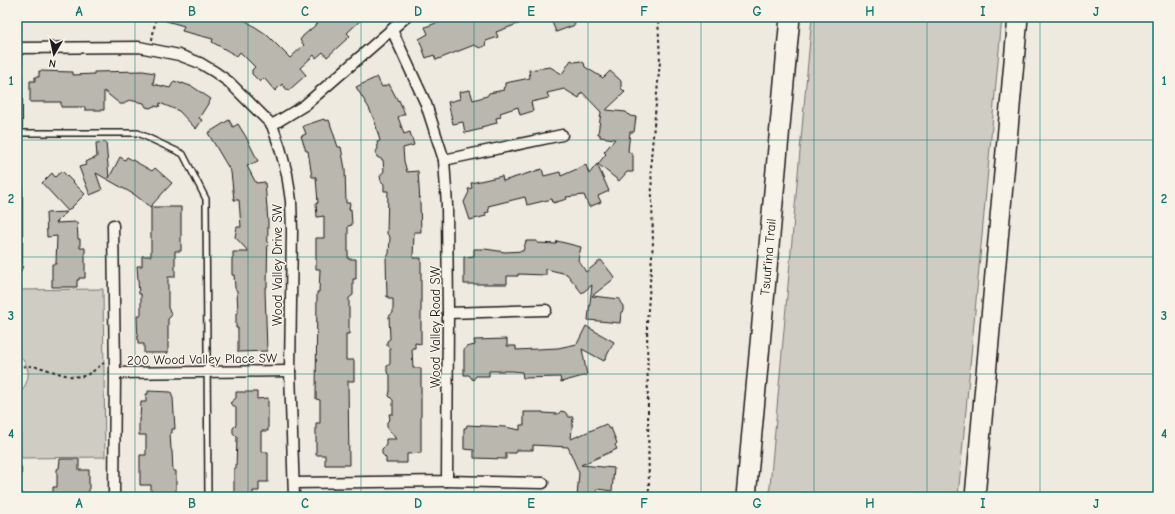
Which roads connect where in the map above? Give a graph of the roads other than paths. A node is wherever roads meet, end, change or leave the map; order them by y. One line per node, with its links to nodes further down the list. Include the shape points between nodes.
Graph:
1 (406, 17): 4 (street)
2 (790, 17): 25 (highway, Tsuut'ina Trail)
3 (1018, 17): 26 (highway)
4 (392, 30): 6 (street, via 306,105); 9 (street, Wood Valley Road SW, via 426,104)
5 (18, 48): 6 (street, Wood Valley Drive SW, via 139,47 179,55 215,72); 7 (lane)
6 (272, 125): 14 (street, Wood Valley Drive SW, via 287,174 291,201)
7 (19, 133): 11 (lane, via 20,266); 15 (lane, via 138,133 183,154 206,199)
8 (562, 135): 9 (street)
9 (444, 160): 13 (street, Wood Valley Road SW)
10 (112, 225): 16 (street, 200 Wood Valley Place SW)
11 (17, 271)
12 (546, 310): 13 (street)
13 (448, 313): 18 (street, Wood Valley Road SW)
14 (290, 371): 15 (street, 200 Wood Valley Place SW); 19 (street, Wood Valley Drive SW)
15 (208, 372): 16 (street, 200 Wood Valley Place SW); 23 (lane)
16 (115, 373): 22 (street, 200 Wood Valley Place SW)
17 (17, 469): 21 (lane)
18 (447, 481): 19 (street); 20 (street)
19 (294, 483): 24 (street, Wood Valley Drive SW)
20 (543, 483)
21 (18, 497)
22 (114, 497)
23 (208, 497)
24 (294, 497)
25 (746, 497)
26 (975, 497)

